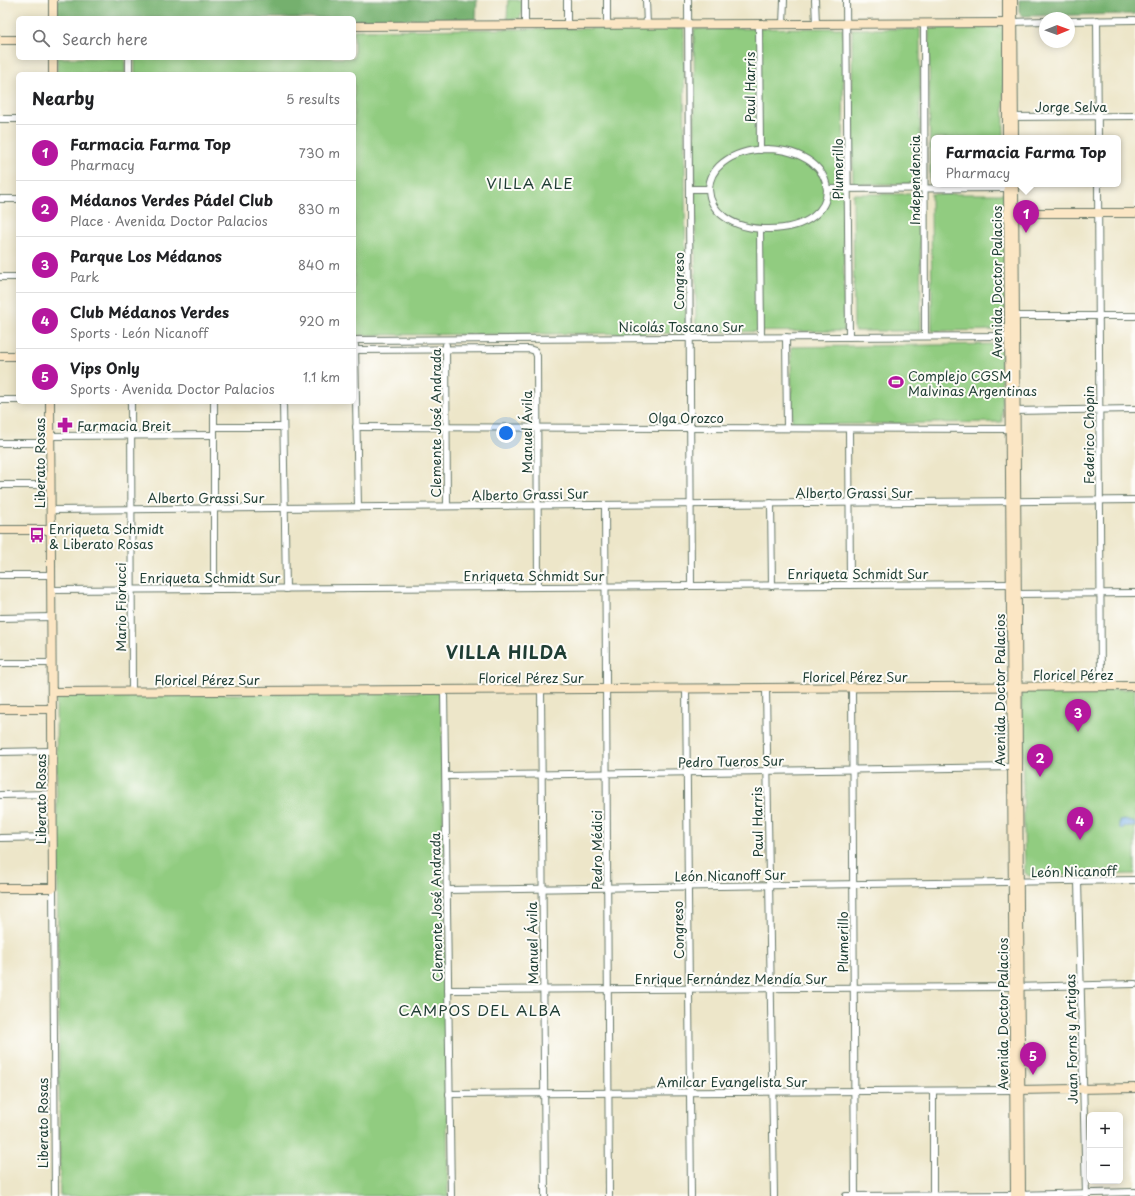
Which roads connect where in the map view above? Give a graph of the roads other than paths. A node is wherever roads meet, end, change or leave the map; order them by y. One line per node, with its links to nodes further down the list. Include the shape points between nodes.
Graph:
1 (53, 0): 12 (street)
2 (525, 0): 23 (street)
3 (567, 0): 24 (street)
4 (607, 0): 25 (street)
5 (646, 0): 26 (street)
6 (688, 0): 27 (street, Congreso)
7 (784, 0): 19 (street)
8 (815, 0): 20 (street)
9 (846, 0): 21 (street, Plumerillo)
10 (1007, 0): 17 (street)
11 (1013, 0): 17 (street)
12 (53, 16)
13 (1097, 20): 14 (street); 16 (street); 37 (street)
14 (1135, 20)
15 (1039, 21): 17 (street)
16 (1075, 21)
17 (1010, 22): 22 (street); 36 (street)
18 (759, 24): 19 (street); 27 (street); 43 (street, Paul Harris)
19 (784, 24): 20 (street)
20 (816, 24): 21 (street)
21 (847, 24): 22 (street); 50 (street, Plumerillo)
22 (924, 24): 51 (street, Independencia)
23 (525, 25): 24 (street); 28 (street)
24 (567, 25): 25 (street)
25 (607, 25): 26 (street)
26 (647, 25): 27 (street)
27 (688, 25): 47 (street, Congreso)
28 (356, 26)
29 (0, 40): 30 (street)
30 (16, 40)
31 (53, 60): 33 (street)
32 (129, 60): 34 (street)
33 (53, 72)
34 (130, 72)
35 (1135, 116): 37 (street, Jorge Selva)
36 (1010, 117): 37 (street, Jorge Selva); 40 (street); 41 (street)
37 (1098, 117): 42 (street)
38 (0, 119): 39 (street)
39 (16, 119)
40 (1008, 135)
41 (1013, 135)
42 (1098, 135)
43 (760, 150): 48 (street, via 737,155 724,162 713,174); 49 (street, via 788,152 806,158 821,171)
44 (982, 187): 51 (street)
45 (1010, 187): 56 (street, Avenida Doctor Palacios)
46 (1098, 187): 54 (street, Federico Chopin)
47 (689, 189): 48 (street); 68 (street, Congreso)
48 (708, 189): 57 (street, via 712,204 722,216 737,224)
49 (828, 189): 50 (street); 57 (street, via 823,206 808,220 783,228)
50 (848, 189): 51 (street); 67 (street, Plumerillo)
51 (925, 189): 63 (street, Independencia)
52 (0, 199): 53 (street)
53 (16, 199)
54 (1098, 213): 55 (street); 56 (street); 61 (street, Federico Chopin)
55 (1135, 213)
56 (1011, 214): 60 (street, Avenida Doctor Palacios)
57 (760, 229): 65 (street)
58 (0, 277): 59 (street)
59 (16, 277)
60 (1012, 316): 61 (street); 64 (street, Avenida Doctor Palacios); 84 (street, Avenida Doctor Palacios)
61 (1099, 316): 62 (street); 83 (street, Federico Chopin)
62 (1135, 316)
63 (925, 336): 64 (street, Nicolás Toscano Sur); 67 (street, Nicolás Toscano Sur)
64 (1009, 336): 84 (street, Avenida Doctor Palacios)
65 (761, 337): 66 (street, Nicolás Toscano Sur); 68 (street, Nicolás Toscano Sur)
66 (786, 337): 67 (street, Nicolás Toscano Sur); 91 (street)
67 (849, 337)
68 (690, 338): 69 (street, Nicolás Toscano Sur); 90 (street, Congreso)
69 (446, 339): 70 (street, Nicolás Toscano Sur); 71 (street, Clemente José Andrada)
70 (356, 340)
71 (446, 349): 72 (street); 88 (street, Clemente José Andrada); 89 (street, Manuel Ávila, via 534,350 537,356)
72 (356, 350)
73 (0, 356): 74 (street)
74 (16, 356)
75 (0, 400): 76 (street)
76 (16, 400)
77 (50, 404): 96 (street, Liberato Rosas)
78 (131, 404): 94 (street, Mario Fiorucci)
79 (214, 404): 85 (street)
80 (283, 404): 86 (street)
81 (356, 404): 87 (street)
82 (1135, 409): 83 (street)
83 (1099, 410): 84 (street); 100 (street, Federico Chopin)
84 (1012, 411): 93 (street, Avenida Doctor Palacios)
85 (214, 427): 86 (street); 95 (street)
86 (283, 427): 111 (street)
87 (356, 427): 88 (street, Olga Orozco); 109 (street)
88 (446, 428): 89 (street, Olga Orozco); 108 (street, Clemente José Andrada)
89 (537, 428): 90 (street, Olga Orozco); 106 (street, Manuel Ávila)
90 (690, 428): 91 (street, Olga Orozco); 105 (street, Congreso)
91 (787, 428): 92 (street, Olga Orozco)
92 (849, 429): 93 (street, Olga Orozco); 104 (street)
93 (1012, 429): 102 (street, Avenida Doctor Palacios)
94 (131, 435): 95 (street); 96 (street); 112 (street, Mario Fiorucci)
95 (214, 435): 110 (street)
96 (50, 439): 97 (street); 98 (street, Liberato Rosas)
97 (0, 443)
98 (51, 484): 99 (street); 113 (street, Liberato Rosas)
99 (0, 485)
100 (1100, 500): 101 (street, Alberto Grassi Sur); 102 (street, Alberto Grassi Sur); 128 (street, Federico Chopin)
101 (1135, 500)
102 (1013, 501): 104 (street, Alberto Grassi Sur); 118 (street, Avenida Doctor Palacios)
103 (771, 503): 104 (street, Alberto Grassi Sur); 105 (street, Alberto Grassi Sur); 121 (street)
104 (850, 503): 119 (street)
105 (690, 504): 107 (street, Alberto Grassi Sur); 120 (street, Congreso)
106 (538, 505): 107 (street, Alberto Grassi Sur); 108 (street, Alberto Grassi Sur); 122 (street, Manuel Ávila)
107 (605, 505): 123 (street, Pedro Médici)
108 (447, 506): 109 (street, Alberto Grassi Sur)
109 (358, 507): 111 (street, Alberto Grassi Sur)
110 (214, 508): 111 (street, Alberto Grassi Sur); 112 (street, Alberto Grassi Sur); 124 (street)
111 (285, 508): 125 (street)
112 (131, 509): 113 (street, Alberto Grassi Sur); 127 (street, Mario Fiorucci)
113 (51, 510): 115 (street, Liberato Rosas)
114 (0, 530): 115 (street)
115 (51, 530): 116 (street, Liberato Rosas)
116 (51, 574): 117 (street); 126 (street, Liberato Rosas)
117 (0, 575)
118 (1014, 584): 119 (street, Enriqueta Schmidt Sur); 130 (street, Avenida Doctor Palacios)
119 (850, 585): 121 (street, Enriqueta Schmidt Sur)
120 (691, 586): 121 (street, Enriqueta Schmidt Sur); 123 (street, Enriqueta Schmidt Sur)
121 (772, 586)
122 (538, 587): 123 (street, Enriqueta Schmidt Sur); 125 (street, Enriqueta Schmidt Sur)
123 (606, 587): 142 (street, Pedro Médici)
124 (214, 589): 125 (street, Enriqueta Schmidt Sur); 127 (street, Enriqueta Schmidt Sur)
125 (286, 589)
126 (51, 590): 127 (street, Enriqueta Schmidt Sur); 131 (street, Liberato Rosas)
127 (131, 590): 145 (street, Mario Fiorucci)
128 (1100, 593): 129 (street); 130 (street); 135 (street, Federico Chopin)
129 (1135, 593)
130 (1014, 594): 137 (street, Avenida Doctor Palacios)
131 (51, 617): 132 (street); 134 (street, Liberato Rosas)
132 (0, 618)
133 (0, 663): 134 (street)
134 (52, 663): 144 (street, Liberato Rosas)
135 (1101, 686): 136 (street, Floricel Pérez); 137 (street, Floricel Pérez)
136 (1135, 686)
137 (1014, 687): 140 (street, Floricel Pérez Sur); 150 (street, Avenida Doctor Palacios)
138 (686, 688): 139 (street, Floricel Pérez Sur); 142 (street, Floricel Pérez Sur); 153 (street, Congreso)
139 (766, 688): 140 (street, Floricel Pérez Sur); 152 (street, Paul Harris)
140 (852, 688): 151 (street, Plumerillo)
141 (541, 689): 142 (street, Floricel Pérez Sur); 143 (street, Floricel Pérez Sur); 155 (street, Manuel Ávila)
142 (606, 689): 154 (street, Pedro Médici)
143 (444, 690): 145 (street, Floricel Pérez Sur); 156 (street, Clemente José Andrada)
144 (52, 692): 145 (street, Floricel Pérez Sur); 147 (street, Liberato Rosas)
145 (132, 692)
146 (0, 709): 147 (street)
147 (52, 709): 149 (street, Liberato Rosas)
148 (0, 752): 149 (street)
149 (52, 752): 157 (street, Liberato Rosas)
150 (1015, 767): 151 (street, Pedro Tueros Sur); 163 (street, Avenida Doctor Palacios)
151 (853, 770): 152 (street, Pedro Tueros Sur); 164 (street, Plumerillo)
152 (767, 771): 153 (street, Pedro Tueros Sur); 165 (street, Paul Harris)
153 (687, 772): 154 (street, Pedro Tueros Sur); 166 (street, Congreso)
154 (607, 774): 155 (street, Pedro Tueros Sur); 170 (street, Pedro Médici)
155 (542, 775): 156 (street, Pedro Tueros Sur); 169 (street, Manuel Ávila)
156 (446, 776): 171 (street, Clemente José Andrada)
157 (52, 794): 158 (street); 159 (street, Liberato Rosas)
158 (0, 795)
159 (52, 837): 160 (street); 168 (street, Liberato Rosas)
160 (0, 838)
161 (1135, 880): 162 (street, León Nicanoff)
162 (1078, 882): 163 (street, León Nicanoff); 173 (street, Juan Forns y Artigas)
163 (1016, 883): 164 (street, León Nicanoff Sur); 174 (street, Avenida Doctor Palacios)
164 (853, 885): 165 (street, León Nicanoff Sur); 176 (street, Plumerillo)
165 (769, 886): 166 (street, León Nicanoff Sur); 175 (street, Paul Harris)
166 (688, 887): 170 (street, León Nicanoff Sur); 178 (street, Congreso)
167 (0, 888): 168 (street)
168 (53, 888): 194 (street, Liberato Rosas)
169 (542, 888): 170 (street, León Nicanoff Sur); 171 (street, León Nicanoff Sur); 180 (street, Manuel Ávila)
170 (607, 888): 177 (street, Pedro Médici)
171 (447, 890): 179 (street, Clemente José Andrada)
172 (1135, 984): 173 (street, Enrique Fernández Mendía Sur)
173 (1081, 985): 174 (street, Enrique Fernández Mendía Sur); 182 (street, Juan Forns y Artigas)
174 (1016, 987): 176 (street, Enrique Fernández Mendía Sur); 183 (street, Avenida Doctor Palacios)
175 (770, 988): 176 (street, Enrique Fernández Mendía Sur); 178 (street, Enrique Fernández Mendía Sur); 185 (street, Paul Harris)
176 (854, 988): 186 (street, Plumerillo)
177 (608, 989): 178 (street, Enrique Fernández Mendía Sur); 180 (street, Enrique Fernández Mendía Sur); 187 (street, Pedro Médici)
178 (689, 989): 188 (street, Congreso)
179 (448, 990): 180 (street, Enrique Fernández Mendía Sur); 189 (street, Clemente José Andrada)
180 (543, 990): 190 (street, Manuel Ávila)
181 (1135, 1088): 182 (street)
182 (1084, 1089): 183 (street); 192 (street, Juan Forns y Artigas)
183 (1017, 1090): 184 (street, Amilcar Evangelista Sur); 193 (street, Avenida Doctor Palacios)
184 (933, 1091): 186 (street, Amilcar Evangelista Sur); 202 (street)
185 (772, 1092): 186 (street, Amilcar Evangelista Sur); 188 (street, Amilcar Evangelista Sur); 199 (street, Paul Harris)
186 (854, 1092): 201 (street, Plumerillo)
187 (609, 1093): 188 (street, Amilcar Evangelista Sur); 190 (street, Amilcar Evangelista Sur); 197 (street, Pedro Médici)
188 (690, 1093): 198 (street, Congreso)
189 (450, 1094): 190 (street, Amilcar Evangelista Sur); 195 (street, Clemente José Andrada)
190 (544, 1094): 196 (street, Manuel Ávila)
191 (1135, 1192): 192 (street)
192 (1086, 1194): 193 (street)
193 (1018, 1195): 202 (street)
194 (55, 1196)
195 (451, 1196)
196 (545, 1196)
197 (609, 1196)
198 (691, 1196)
199 (774, 1196)
200 (846, 1196): 201 (street)
201 (855, 1196): 202 (street)
202 (933, 1196)

